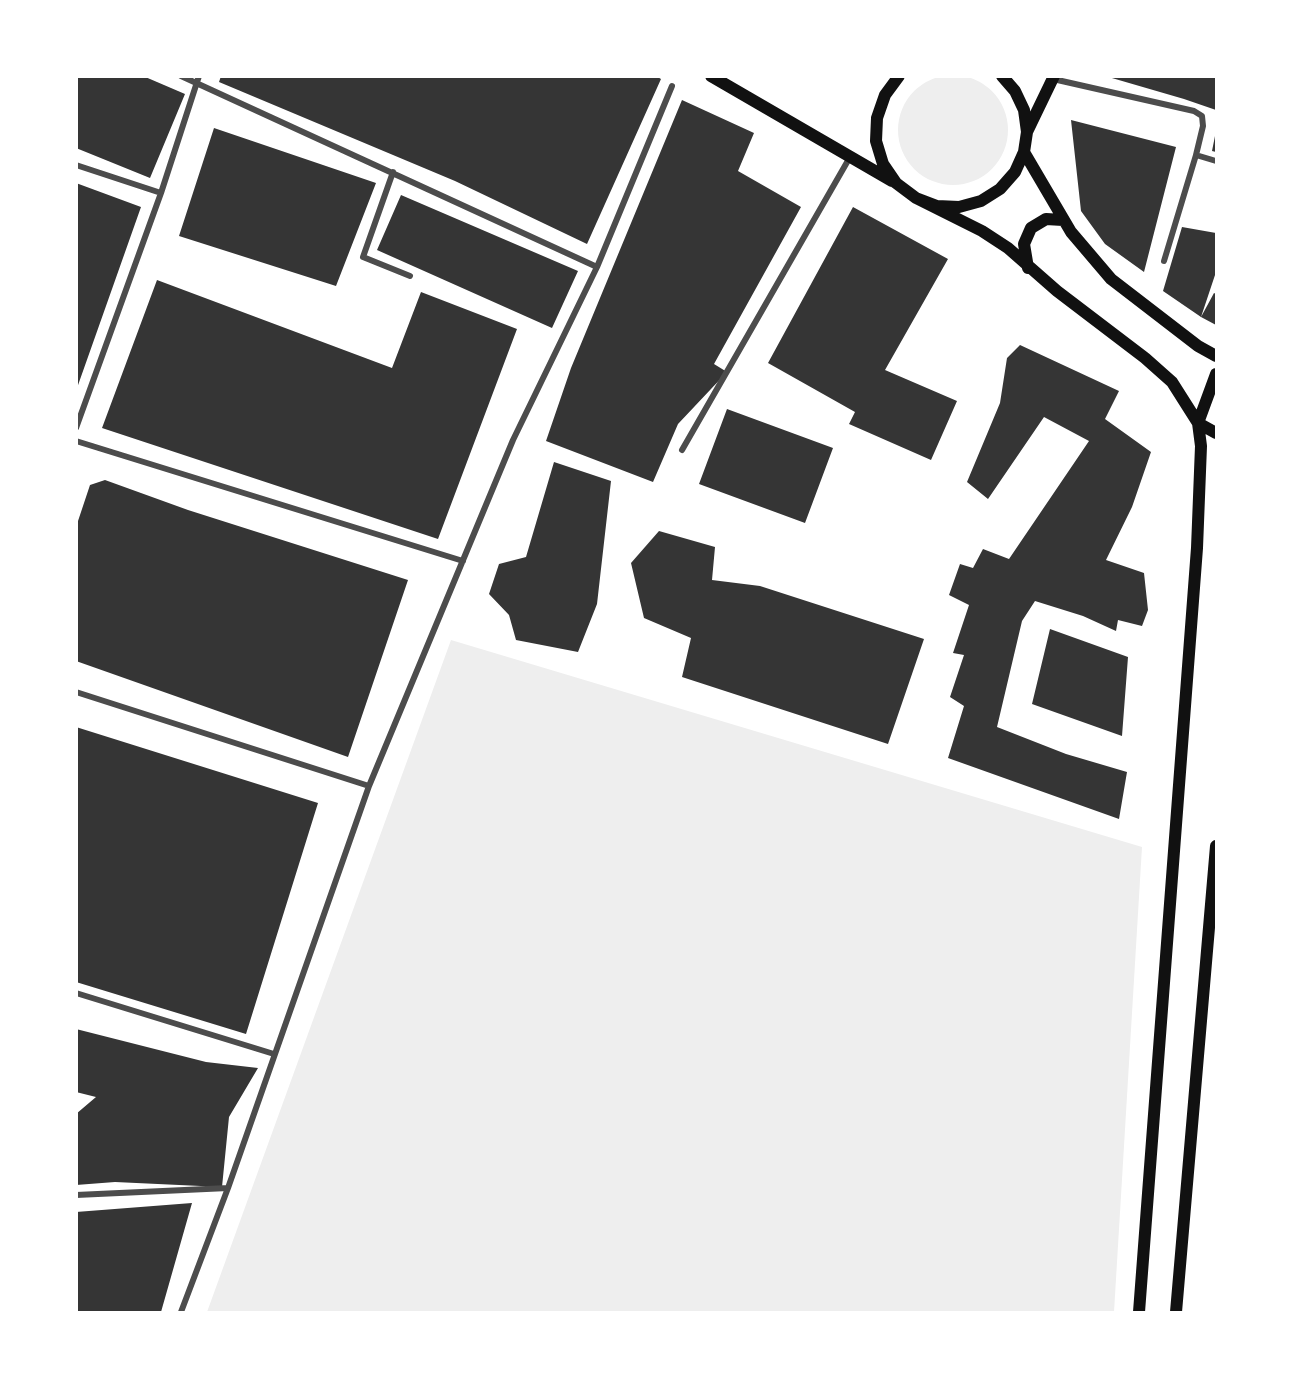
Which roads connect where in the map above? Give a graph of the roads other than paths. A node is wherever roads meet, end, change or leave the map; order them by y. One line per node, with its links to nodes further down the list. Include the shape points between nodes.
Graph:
1 (180, 76): 7 (street)
2 (199, 76): 7 (street)
3 (711, 76): 12 (main road)
4 (899, 76): 16 (main road, via 881,106 876,141 883,164)
5 (1002, 76): 9 (main road, via 1024,110)
6 (1053, 78): 9 (main road); 11 (street, via 1194,111 1202,116 1203,126)
7 (196, 84): 15 (street); 17 (street)
8 (672, 86): 21 (street)
9 (1027, 132): 10 (main road)
10 (1024, 152): 18 (main road, via 1015,172 1000,189 981,201 959,207 937,206); 19 (main road)
11 (1196, 155): 13 (street); 20 (street)
12 (850, 156): 16 (main road); 30 (street)
13 (1216, 161)
14 (76, 165): 17 (street)
15 (393, 172): 21 (street); 23 (street, via 363,257)
16 (896, 183): 18 (main road)
17 (161, 193): 27 (street)
18 (916, 198): 22 (main road, via 982,231)
19 (1063, 220): 22 (main road, via 1046,219 1026,235 1024,252); 24 (main road, via 1111,279)
20 (1164, 261)
21 (597, 267): 31 (street, via 513,440)
22 (1029, 268): 26 (main road, via 1172,382)
23 (410, 276)
24 (1216, 356)
25 (1216, 374): 26 (main road)
26 (1198, 423): 28 (main road); 41 (main road, via 1201,446 1197,548)
27 (76, 428)
28 (1216, 434)
29 (76, 441): 31 (street)
30 (682, 450)
31 (463, 561): 33 (street)
32 (76, 692): 33 (street)
33 (369, 786): 37 (street)
34 (1216, 846): 35 (main road)
35 (1211, 964): 42 (main road)
36 (76, 993): 37 (street)
37 (274, 1054): 38 (street)
38 (228, 1188): 39 (street); 40 (street)
39 (76, 1195)
40 (181, 1312)
41 (1139, 1312)
42 (1176, 1312)

